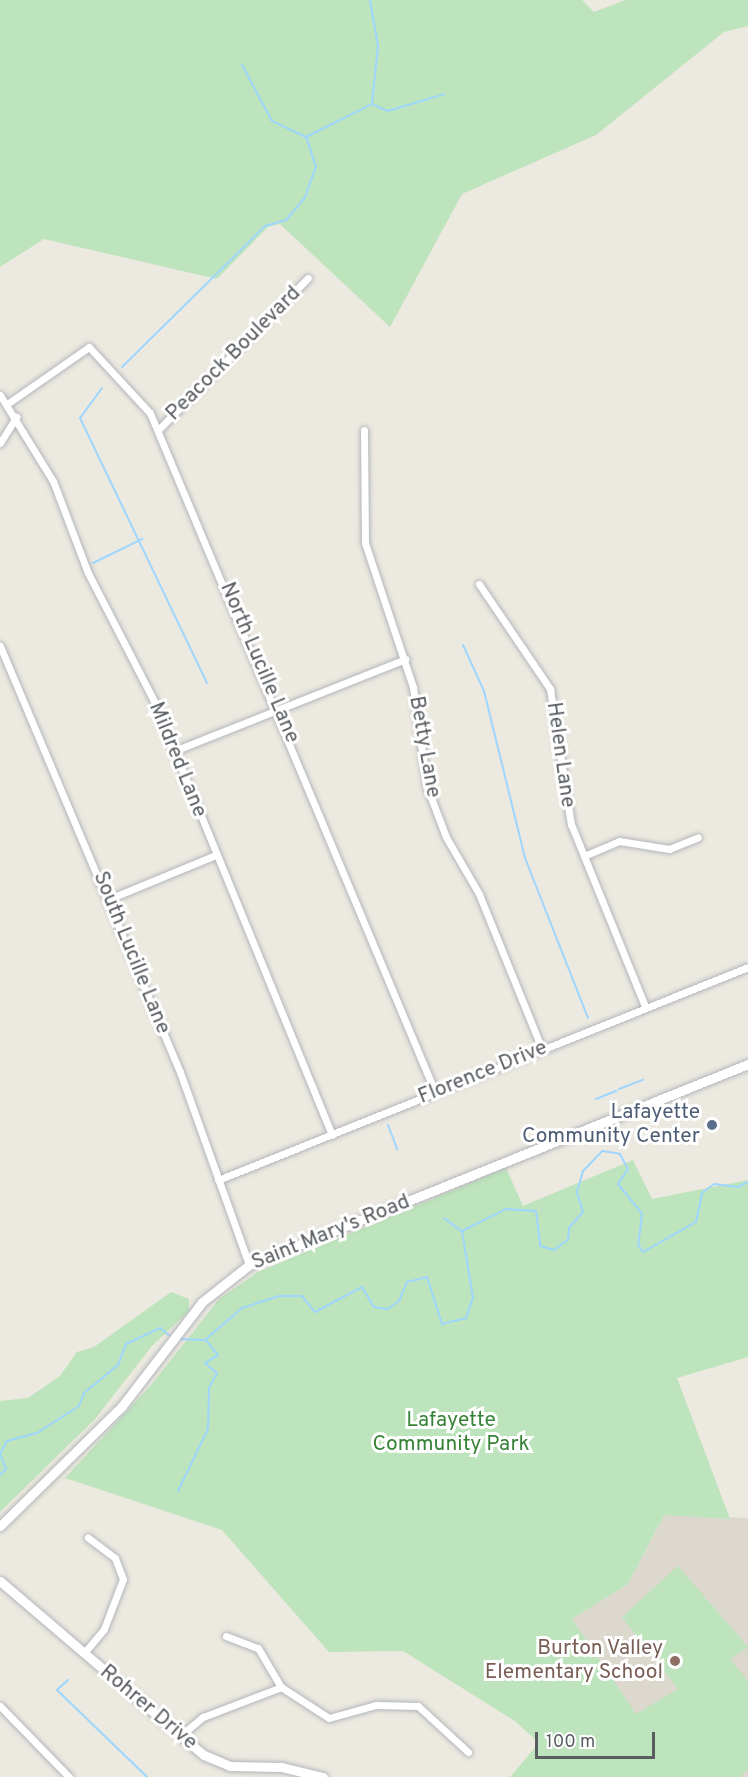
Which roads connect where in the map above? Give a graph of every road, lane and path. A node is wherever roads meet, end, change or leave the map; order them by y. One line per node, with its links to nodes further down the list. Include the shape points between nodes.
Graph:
1 (308, 278): 5 (street, Peacock Boulevard)
2 (0, 395): 3 (street, Mildred Lane)
3 (7, 404): 4 (street, Mildred Lane); 5 (street, North Lucille Lane, via 89,347 147,407)
4 (16, 417): 7 (street); 12 (street, Mildred Lane, via 53,481 84,564)
5 (159, 429): 11 (street, North Lucille Lane)
6 (364, 430): 10 (street, Betty Lane, via 365,543)
7 (0, 443)
8 (479, 584): 15 (street, Helen Lane, via 549,689 561,790)
9 (0, 646): 16 (street, South Lucille Lane)
10 (405, 659): 11 (street); 19 (street, Betty Lane, via 436,812 479,894)
11 (279, 709): 12 (street); 21 (street, North Lucille Lane)
12 (174, 752): 14 (street, Mildred Lane)
13 (698, 837): 15 (street, via 669,849 619,841)
14 (216, 855): 16 (street); 22 (street, Mildred Lane)
15 (584, 856): 18 (street, Helen Lane)
16 (109, 899): 23 (street, South Lucille Lane)
17 (748, 968): 18 (street, Florence Drive)
18 (645, 1006): 19 (street, Florence Drive)
19 (542, 1048): 21 (street, Florence Drive)
20 (748, 1064): 24 (street, Saint Mary's Road)
21 (435, 1092): 22 (street, Florence Drive)
22 (332, 1136): 23 (street, Florence Drive)
23 (218, 1180): 24 (street, South Lucille Lane)
24 (249, 1264): 25 (street, Saint Mary's Road, via 182,1324 111,1418)
25 (0, 1526)
26 (88, 1538): 29 (street, via 116,1558 123,1579 104,1629)
27 (0, 1581): 29 (street, Rohrer Drive)
28 (226, 1636): 30 (street, via 258,1648)
29 (84, 1653): 32 (street, Rohrer Drive)
30 (280, 1687): 32 (street, via 213,1712); 33 (street, via 329,1718 376,1705 417,1706)
31 (0, 1706): 34 (street)
32 (180, 1736): 35 (street, Rohrer Drive, via 218,1762 280,1767)
33 (468, 1752)
34 (69, 1777)
35 (322, 1777)

